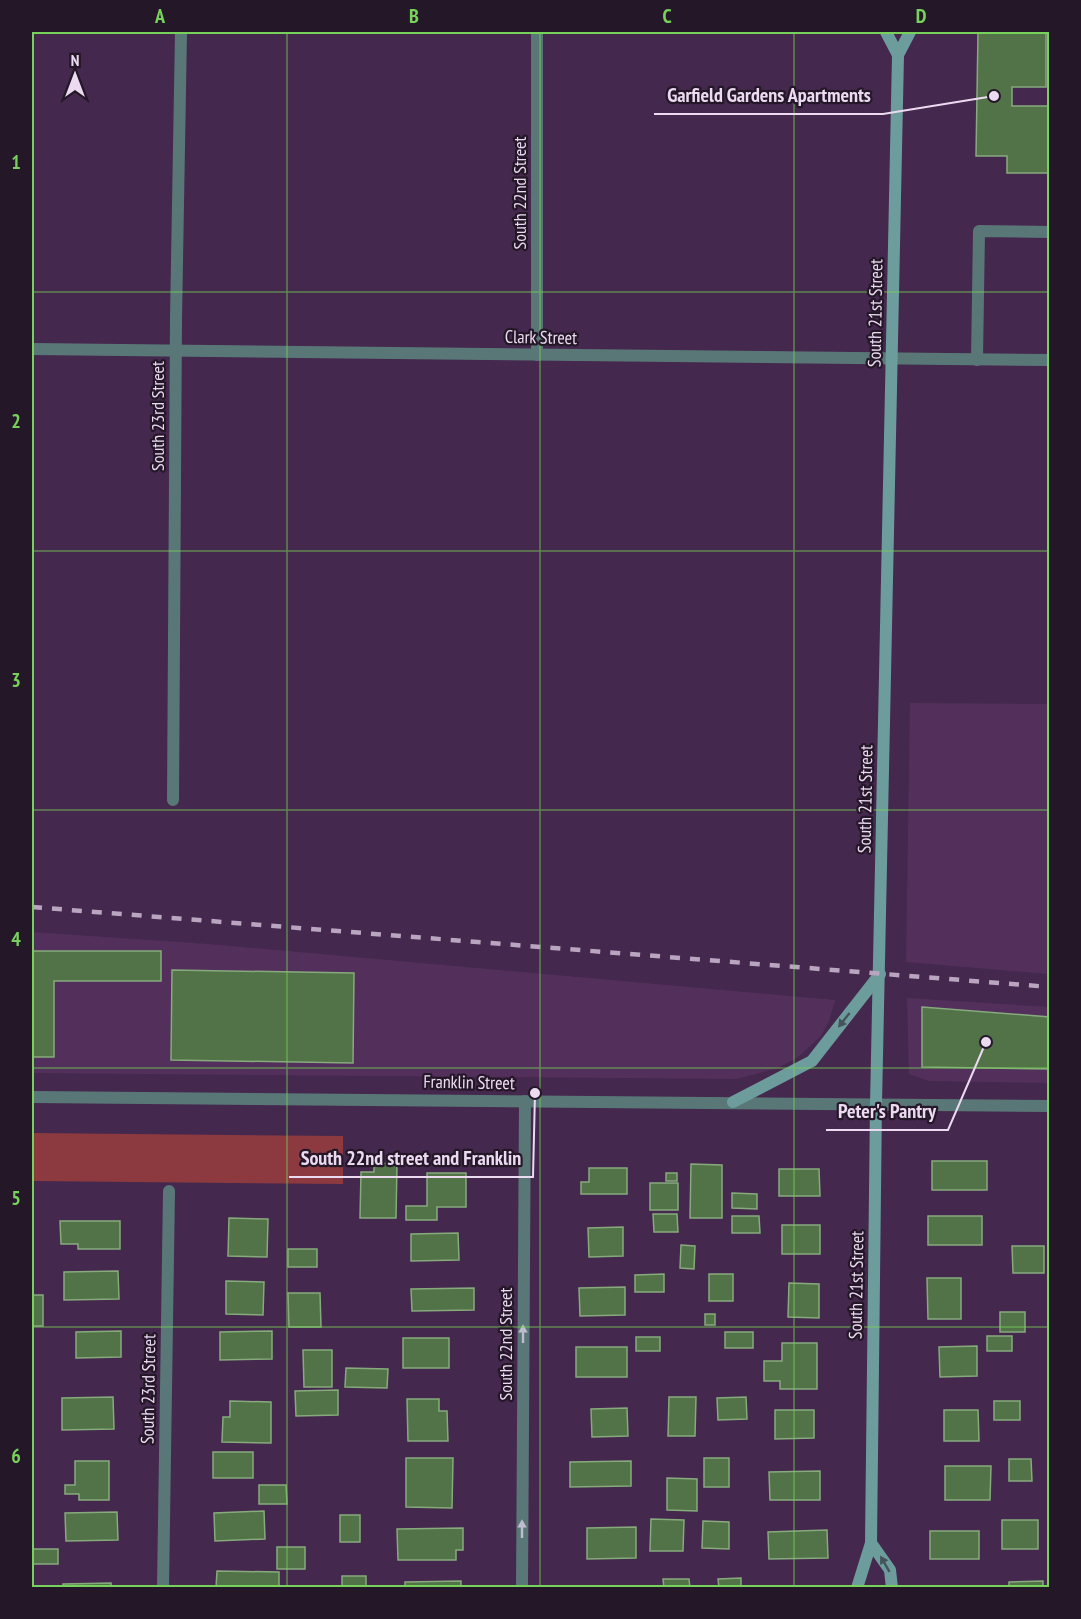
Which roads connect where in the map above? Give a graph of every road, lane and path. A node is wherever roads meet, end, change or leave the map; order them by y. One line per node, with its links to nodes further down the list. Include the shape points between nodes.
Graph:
1 (181, 32): 8 (street, South 23rd Street)
2 (537, 32): 9 (street, South 22nd Street)
3 (886, 32): 5 (main road, South 21st Street)
4 (910, 32): 5 (main road, South 21st Street)
5 (898, 55): 10 (main road, South 21st Street)
6 (1050, 232): 11 (street, via 979,231)
7 (32, 349): 8 (street, Clark Street)
8 (175, 351): 9 (street, Clark Street); 13 (street, South 23rd Street)
9 (537, 355): 10 (street, Clark Street)
10 (892, 359): 11 (street, Clark Street); 14 (main road, South 21st Street)
11 (977, 360): 12 (street, Clark Street)
12 (1050, 360)
13 (173, 800)
14 (880, 974): 17 (main road, one-way to 17, via 812,1061); 18 (main road, South 21st Street)
15 (32, 1097): 16 (street, Franklin Street)
16 (525, 1101): 17 (street, Franklin Street); 23 (street, South 22nd Street, one-way to 16)
17 (733, 1102): 18 (street, Franklin Street)
18 (876, 1104): 19 (street, Franklin Street); 21 (main road, South 21st Street)
19 (1050, 1106)
20 (169, 1191): 22 (street, South 23rd Street)
21 (871, 1543): 24 (main road, South 21st Street); 25 (main road, one-way to 21, via 890,1570)
22 (163, 1587)
23 (522, 1587)
24 (856, 1587)
25 (892, 1587)

